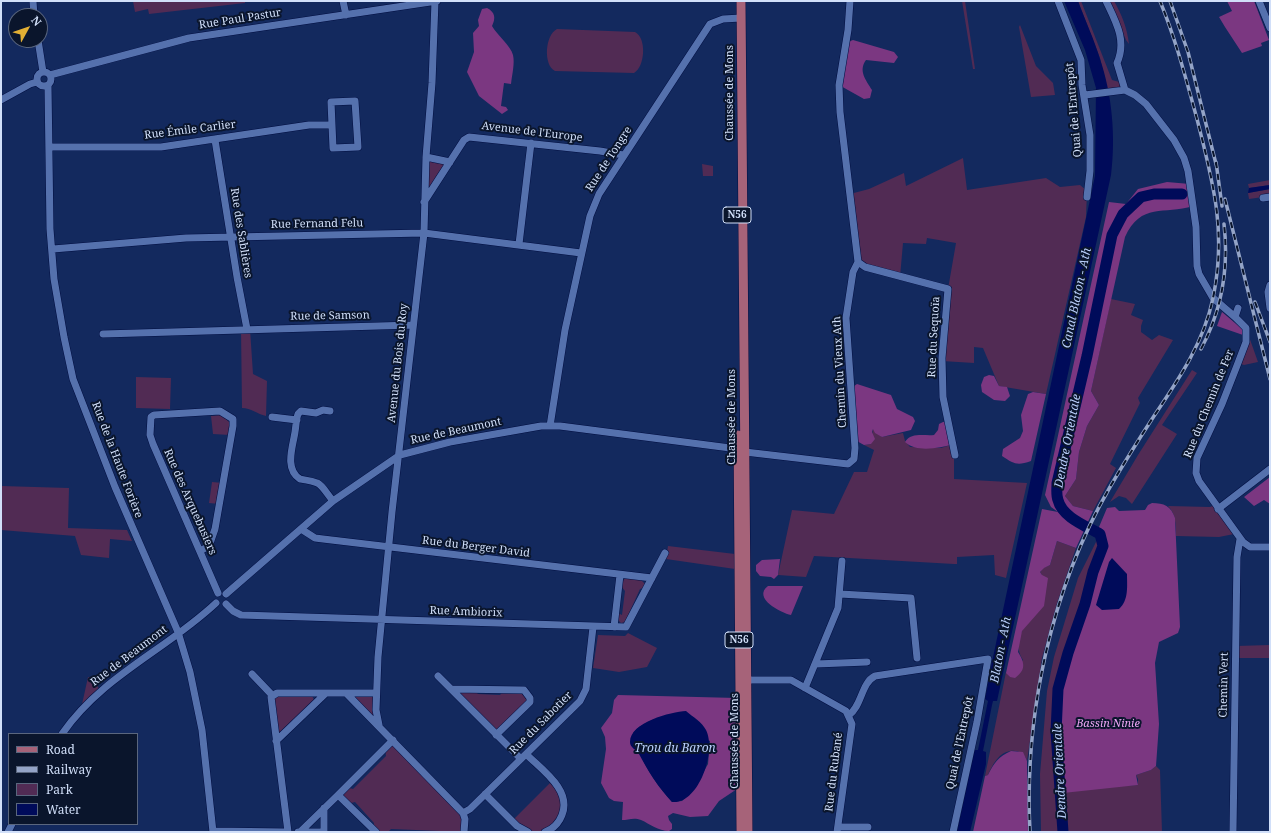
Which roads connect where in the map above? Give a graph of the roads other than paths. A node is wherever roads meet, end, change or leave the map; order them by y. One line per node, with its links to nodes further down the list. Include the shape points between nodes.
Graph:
1 (344, 1): 9 (street)
2 (436, 1): 9 (street, Rue Paul Pastur); 25 (street, Avenue du Bois du Roy)
3 (736, 1): 10 (main road, Chaussée de Mons / N56)
4 (741, 1): 10 (main road, Chaussée de Mons / N56)
5 (850, 1): 34 (street, Chemin du Vieux Ath, via 839,85)
6 (1058, 1): 18 (street, Quai de l'Entrepôt, via 1081,60)
7 (1106, 1): 17 (street, via 1121,36 1121,54 1116,63)
8 (1259, 1): 11 (street)
9 (346, 15): 14 (street, Rue Paul Pastur, via 189,38)
10 (739, 18): 24 (street, Rue de Tongre, via 723,19 710,24); 46 (main road, Chaussée de Mons / N56)
11 (1270, 28)
12 (39, 48): 13 (street)
13 (42, 72): 14 (street); 15 (street, via 37,77)
14 (50, 75): 16 (street, via 51,82)
15 (37, 82): 16 (street, via 42,86); 19 (street)
16 (48, 86): 23 (street, Rue de la Haute Forière)
17 (1125, 90): 18 (street); 38 (street, Rue du Chemin de Fer, via 1146,104 1174,140 1184,158 1196,227 1199,274 1213,298)
18 (1085, 95): 27 (street, Quai de l'Entrepôt, via 1090,135)
19 (1, 100)
20 (332, 125): 20 (street, via 334,148 358,147 355,100 331,102); 21 (street, Rue Émile Carlier, via 308,125)
21 (214, 140): 23 (street, Rue Émile Carlier, via 161,147); 30 (street, Rue des Sablières)
22 (531, 143): 24 (street, Avenue de l'Europe); 26 (street, Avenue de l'Europe, via 469,137 464,140); 31 (street)
23 (50, 147): 32 (street, Rue de la Haute Forière, via 50,229)
24 (623, 155): 33 (street, Rue de Tongre, via 595,203)
25 (426, 157): 26 (street); 28 (street, Avenue du Bois du Roy)
26 (450, 162): 28 (street, Avenue de l'Europe)
27 (1087, 196)
28 (424, 202): 29 (street, Avenue du Bois du Roy)
29 (424, 233): 30 (street, Rue Fernand Felu); 31 (street, Rue Fernand Felu); 39 (street, Avenue du Bois du Roy)
30 (231, 237): 32 (street, Rue Fernand Felu, via 186,238); 40 (street, Rue des Sablières)
31 (519, 244): 33 (street, Rue Fernand Felu)
32 (53, 249): 68 (street, Rue de la Haute Forière, via 56,295 73,379 115,487)
33 (581, 253): 45 (street, Rue de Tongre, via 565,330)
34 (858, 262): 46 (street, Chemin du Vieux Ath, via 853,272 846,318 854,459 844,464); 48 (street, Rue du Sequoïa, via 866,267 948,289 942,358 943,397)
35 (1270, 285): 37 (street)
36 (1238, 308): 38 (street)
37 (1270, 308)
38 (1235, 317): 51 (street, Rue du Chemin de Fer, via 1246,328 1246,342 1222,404 1197,458 1198,481)
39 (413, 325): 40 (street, Rue de Samson); 47 (street, Avenue du Bois du Roy)
40 (247, 329): 41 (street, Rue de Samson)
41 (102, 334)
42 (330, 411): 44 (street, via 301,411 297,415)
43 (272, 417): 44 (street)
44 (297, 420): 50 (street, via 292,441 292,472 300,479 319,483)
45 (550, 426): 46 (street, Rue de Beaumont); 47 (street, Rue de Beaumont, via 450,442)
46 (741, 450): 74 (main road, Chaussée de Mons / N56)
47 (400, 455): 50 (street, Rue de Beaumont); 55 (street, Avenue du Bois du Roy)
48 (955, 455)
49 (1270, 469): 51 (street)
50 (332, 501): 52 (street, Rue de Beaumont)
51 (1218, 509): 53 (street, Rue du Chemin de Fer)
52 (302, 529): 55 (street, Rue du Berger David, via 315,538); 61 (street, Rue de Beaumont)
53 (1240, 540): 54 (street, via 1250,547); 106 (street, Chemin Vert, via 1237,558)
54 (1270, 547)
55 (389, 548): 59 (street, Rue du Berger David); 65 (street, Avenue du Bois du Roy)
56 (200, 550): 56 (street, Rue des Arquebusiers, via 150,436 151,417 158,414 220,411 233,419 215,528 209,546); 61 (street, Rue des Arquebusiers)
57 (665, 553): 60 (street, Rue Ambiorix)
58 (842, 561): 62 (street)
59 (620, 576): 60 (street, Rue du Berger David); 67 (street)
60 (652, 578): 67 (street, Rue Ambiorix, via 626,627)
61 (222, 594): 63 (street, via 216,597); 64 (street, via 228,599)
62 (840, 594): 69 (street, via 911,598); 71 (street, via 838,608)
63 (216, 602): 64 (street, via 222,606); 68 (street, Rue de Beaumont)
64 (226, 604): 65 (street, Rue Ambiorix, via 241,615)
65 (382, 620): 66 (street, Rue Ambiorix); 79 (street, Avenue du Bois du Roy)
66 (593, 627): 67 (street, Rue Ambiorix); 87 (street, Rue du Sabotier, via 584,695 576,706)
67 (614, 627)
68 (178, 632): 83 (street, Rue de Beaumont, via 103,687 81,709); 94 (street, Rue de la Haute Forière, via 190,672 202,730)
69 (917, 658)
70 (867, 662): 71 (street)
71 (816, 664): 75 (street)
72 (252, 674): 80 (street)
73 (438, 676): 76 (street)
74 (743, 680): 75 (street, via 791,680); 103 (main road, Chaussée de Mons / N56); 104 (main road, Chaussée de Mons / N56)
75 (805, 688): 81 (street)
76 (451, 689): 84 (street); 84 (street, via 524,690 528,694 530,702)
77 (325, 694): 78 (street); 80 (street); 86 (street)
78 (347, 694): 79 (street); 82 (street)
79 (376, 694): 82 (street, Avenue du Bois du Roy)
80 (272, 695): 86 (street)
81 (849, 715): 93 (street, Rue du Rubané, via 852,724); 105 (street, Quai de l'Entrepôt, via 854,711 870,679 875,676 988,659)
82 (379, 726): 85 (street)
83 (63, 733)
84 (496, 735): 87 (street)
85 (393, 740): 89 (street); 91 (street)
86 (276, 742): 95 (street)
87 (523, 757): 88 (street, Rue du Sabotier); 102 (street, via 557,786 563,796 565,804 561,818)
88 (485, 794): 91 (street, Rue du Sabotier); 101 (street, via 517,826)
89 (338, 795): 90 (street); 99 (street)
90 (324, 808): 97 (street); 98 (street)
91 (463, 813): 100 (street)
92 (868, 827): 93 (street)
93 (838, 829)
94 (213, 831): 95 (street)
95 (287, 832)
96 (295, 832): 97 (street)
97 (300, 832): 98 (street)
98 (324, 832)
99 (376, 832)
100 (464, 832)
101 (528, 832)
102 (545, 832)
103 (741, 832)
104 (748, 832)
105 (953, 832)
106 (1233, 832)

